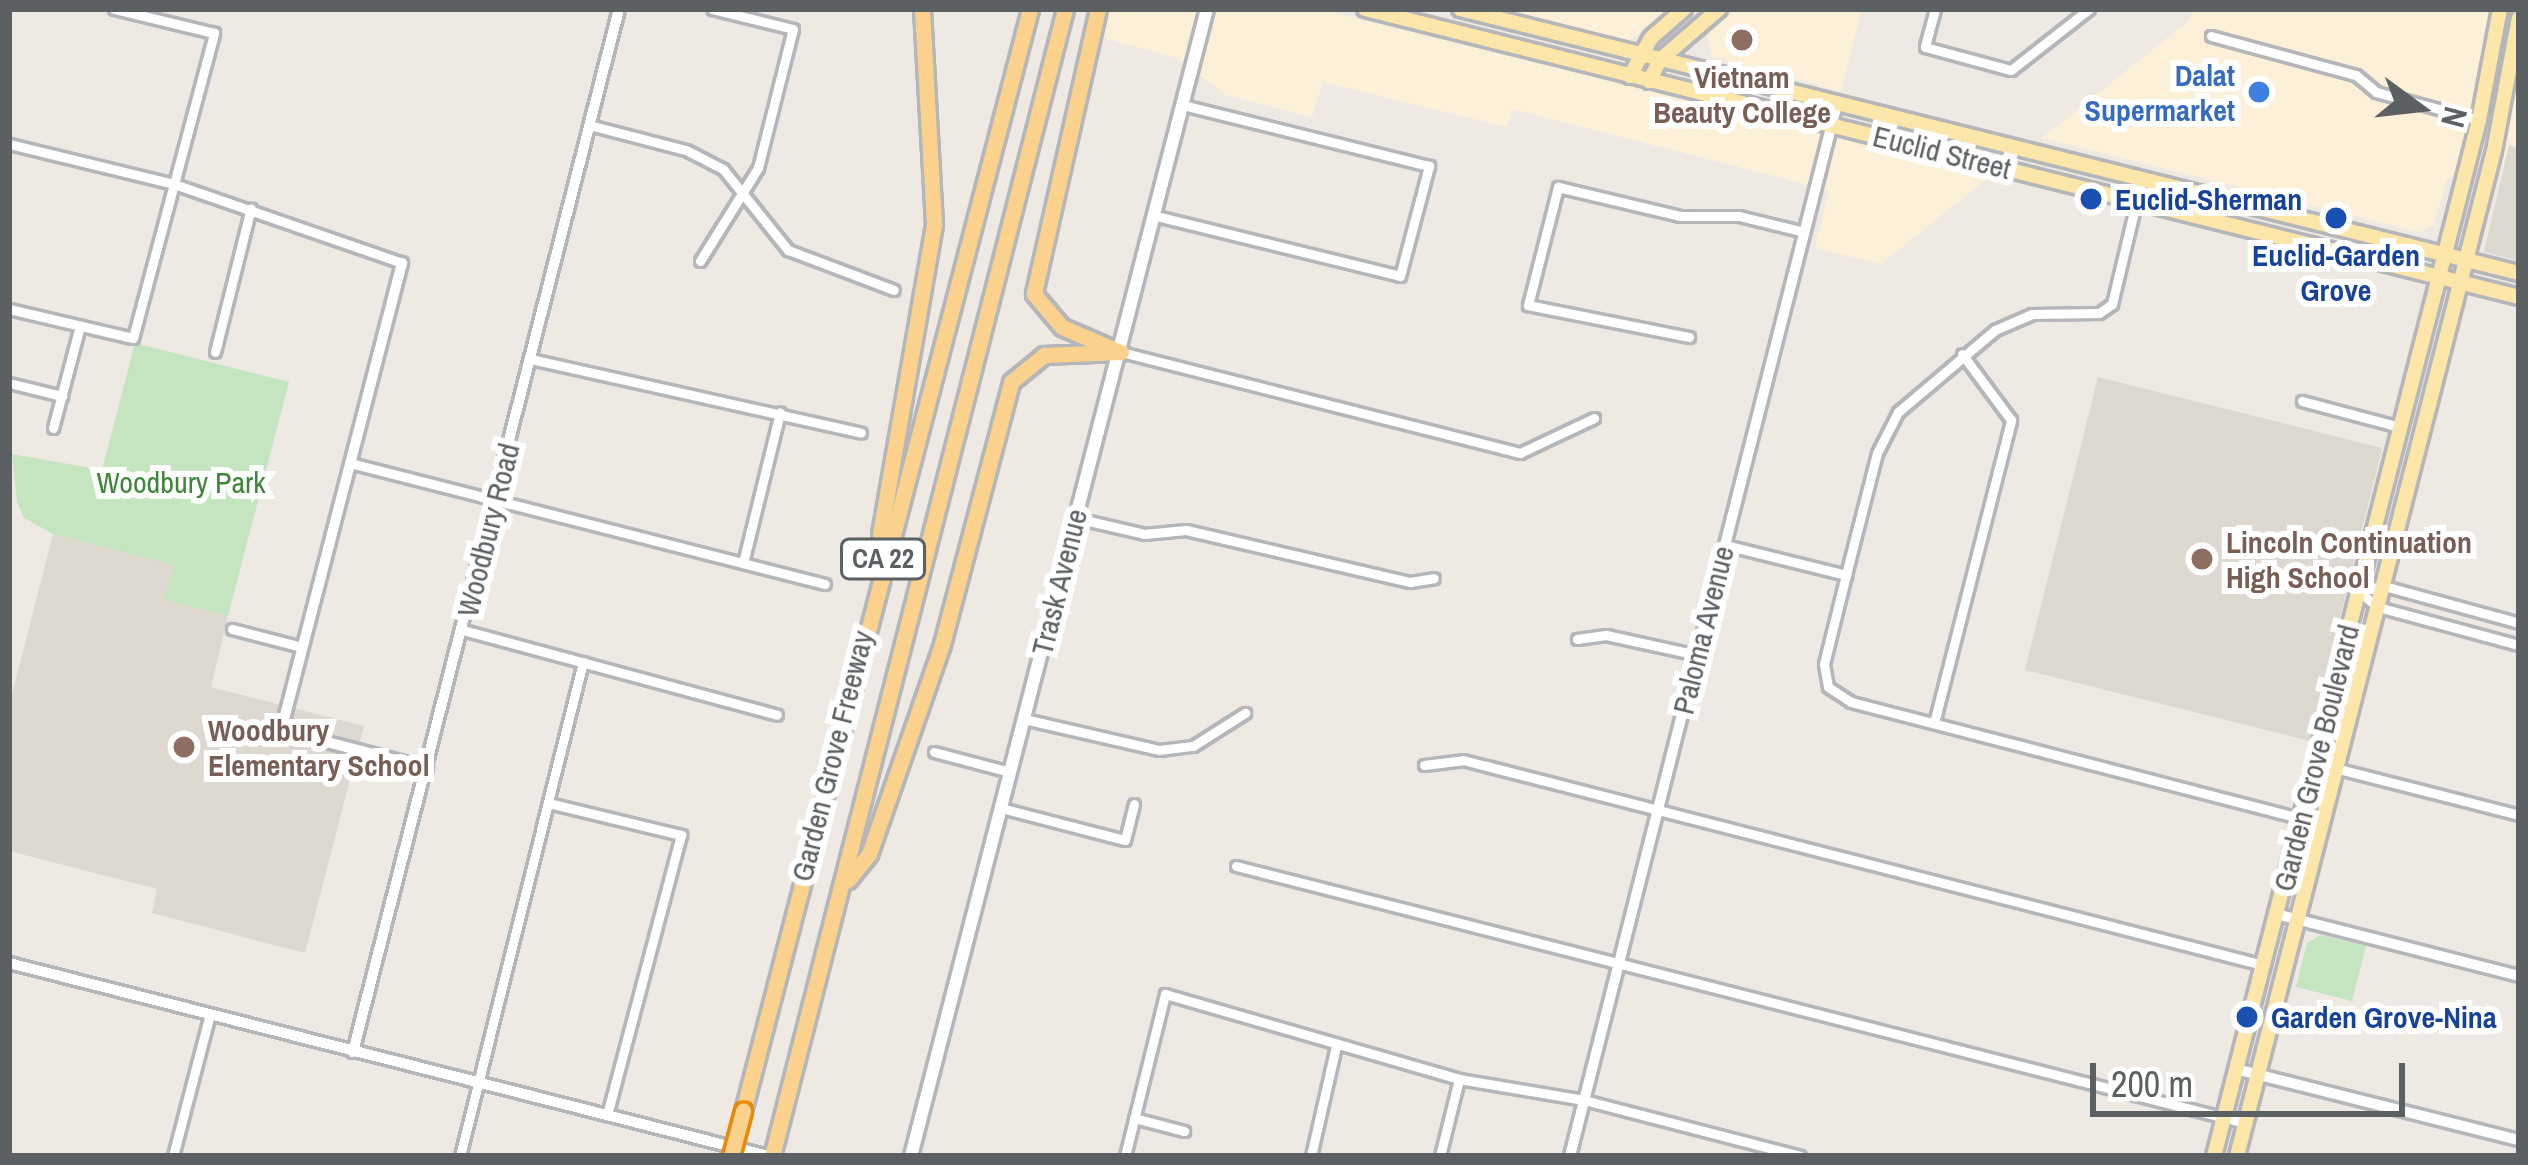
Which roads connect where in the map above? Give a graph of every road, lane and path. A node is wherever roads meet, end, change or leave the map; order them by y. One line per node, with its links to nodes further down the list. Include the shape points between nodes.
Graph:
1 (114, 9): 29 (street, via 214,33)
2 (619, 9): 26 (street, Woodbury Road)
3 (712, 9): 30 (street, via 794,29)
4 (922, 9): 71 (highway, via 934,224)
5 (1030, 9): 71 (highway, Garden Grove Freeway / CA 22)
6 (1064, 9): 96 (highway, Garden Grove Freeway / CA 22)
7 (1098, 9): 48 (highway, via 1034,294 1062,327)
8 (1207, 9): 23 (main road, Trask Avenue)
9 (1365, 9): 20 (main road, Euclid Street)
10 (1460, 9): 18 (main road, Euclid Street)
11 (1684, 9): 18 (main road)
12 (1719, 9): 19 (main road)
13 (1935, 9): 14 (street, via 1925,47 2011,70)
14 (2089, 9)
15 (2500, 9): 24 (main road, Garden Grove Boulevard)
16 (2519, 18): 36 (main road, Garden Grove Boulevard)
17 (2211, 36): 24 (street, via 2356,75 2376,92)
18 (1638, 54): 19 (main road, Euclid Street); 20 (main road)
19 (1660, 60): 21 (main road); 22 (main road, Euclid Street)
20 (1630, 76): 21 (main road, Euclid Street)
21 (1649, 81): 25 (main road, Euclid Street)
22 (1837, 104): 25 (street, Paloma Avenue); 28 (main road, Euclid Street)
23 (1182, 105): 33 (main road, Trask Avenue); 33 (street, via 1429,166 1400,276)
24 (2479, 120): 35 (main road, Garden Grove Boulevard)
25 (1832, 125): 31 (main road, Euclid Street); 34 (street, Paloma Avenue)
26 (593, 126): 30 (street, via 686,150 723,169); 50 (street, Woodbury Road)
27 (9, 145): 29 (street)
28 (2142, 177): 31 (street); 35 (main road, Euclid Street)
29 (174, 184): 32 (street); 45 (street, via 133,338)
30 (745, 196): 37 (street); 42 (street, via 807,262)
31 (2136, 202): 40 (main road, Euclid Street); 49 (street, via 2112,304 2099,313 2032,314)
32 (251, 208): 38 (street); 47 (street)
33 (1156, 217): 48 (main road, Trask Avenue)
34 (1804, 232): 46 (street, via 1739,215 1680,216 1558,187 1528,304); 62 (street, Paloma Avenue)
35 (2445, 254): 36 (main road, Euclid Street); 40 (main road, Garden Grove Boulevard)
36 (2465, 259): 39 (main road, Euclid Street); 41 (main road, Garden Grove Boulevard)
37 (700, 261)
38 (402, 263): 59 (street)
39 (2519, 273)
40 (2439, 276): 41 (main road, Euclid Street); 56 (main road, Garden Grove Boulevard)
41 (2459, 281): 43 (main road, Euclid Street); 67 (main road, Garden Grove Boulevard)
42 (894, 290)
43 (2519, 297)
44 (9, 309): 45 (street)
45 (80, 326): 52 (street)
46 (1689, 337)
47 (215, 352)
48 (1121, 352): 55 (street, via 1520,453); 61 (main road, Trask Avenue); 96 (highway, via 1045,355 1011,382 918,717 869,854)
49 (1962, 354): 64 (street, via 1898,412 1877,454); 82 (street, via 2011,420)
50 (531, 359): 54 (street); 60 (street, Woodbury Road)
51 (9, 382): 52 (street)
52 (62, 396): 57 (street)
53 (2302, 401): 56 (street)
54 (779, 412): 58 (street); 63 (street)
55 (1594, 418)
56 (2400, 427): 68 (main road, Garden Grove Boulevard)
57 (52, 428)
58 (861, 433)
59 (350, 463): 60 (street); 76 (street)
60 (495, 500): 63 (street); 73 (street, Woodbury Road)
61 (1076, 518): 65 (street, via 1144,534 1186,530 1410,582); 81 (main road, Trask Avenue)
62 (1725, 545): 64 (street); 77 (street, Paloma Avenue)
63 (743, 563): 66 (street)
64 (1846, 575): 82 (street, via 1824,664 1828,687 1851,702)
65 (1434, 578)
66 (826, 584)
67 (2384, 586): 68 (street); 69 (main road, Garden Grove Boulevard); 70 (street)
68 (2358, 591): 69 (street); 84 (main road, Garden Grove Boulevard)
69 (2378, 607): 75 (street); 87 (main road, Garden Grove Boulevard)
70 (2519, 623)
71 (865, 626): 119 (highway, Garden Grove Freeway / CA 22, bridge)
72 (232, 628): 76 (street)
73 (463, 630): 78 (street); 86 (street, Woodbury Road)
74 (1577, 639): 77 (street, via 1606,634)
75 (2519, 645)
76 (302, 647): 86 (street, via 281,730)
77 (1697, 656): 92 (street, Paloma Avenue)
78 (583, 662): 80 (street); 89 (street)
79 (1246, 713): 81 (street, via 1192,746 1159,749)
80 (777, 715)
81 (1024, 719): 88 (main road, Trask Avenue)
82 (1934, 723): 94 (street)
83 (934, 752): 88 (street)
84 (2315, 763): 87 (street); 94 (main road, Garden Grove Boulevard)
85 (1424, 765): 92 (street, via 1462,760)
86 (427, 768): 105 (street, Woodbury Road)
87 (2337, 768): 93 (street); 98 (main road, Garden Grove Boulevard)
88 (1010, 772): 91 (main road, Trask Avenue)
89 (548, 802): 109 (street); 111 (street, via 681,835)
90 (1134, 804): 91 (street, via 1125,840)
91 (1001, 808): 121 (main road, Trask Avenue)
92 (1658, 810): 99 (street, Paloma Avenue); 101 (street)
93 (2519, 815)
94 (2301, 818): 97 (main road, Garden Grove Boulevard)
95 (1236, 866): 99 (street)
96 (842, 887): 120 (highway, Garden Grove Freeway / CA 22)
97 (2276, 914): 98 (street); 101 (main road, Garden Grove Boulevard)
98 (2298, 920): 102 (street); 107 (main road, Garden Grove Boulevard)
99 (1619, 961): 110 (street, Paloma Avenue); 113 (street)
100 (9, 962): 103 (street)
101 (2263, 965): 106 (main road, Garden Grove Boulevard)
102 (2519, 976)
103 (211, 1014): 105 (street); 117 (street)
104 (1336, 1046): 108 (street); 112 (street, via 1165,994); 123 (street)
105 (353, 1052): 109 (street)
106 (2236, 1069): 107 (street); 113 (main road, Garden Grove Boulevard)
107 (2258, 1075): 114 (main road, Garden Grove Boulevard); 116 (street)
108 (1460, 1079): 110 (street); 124 (street)
109 (478, 1083): 111 (street); 118 (street)
110 (1584, 1100): 125 (street, Paloma Avenue); 126 (street)
111 (607, 1114): 120 (street)
112 (1134, 1118): 115 (street); 122 (street)
113 (2224, 1118): 114 (street); 127 (main road, Garden Grove Boulevard)
114 (2246, 1124): 128 (main road, Garden Grove Boulevard)
115 (1184, 1131)
116 (2519, 1140)
117 (173, 1156)
118 (460, 1156)
119 (731, 1156)
120 (770, 1156)
121 (911, 1156)
122 (1125, 1156)
123 (1311, 1156)
124 (1440, 1156)
125 (1570, 1156)
126 (1800, 1156)
127 (2214, 1156)
128 (2237, 1156)

